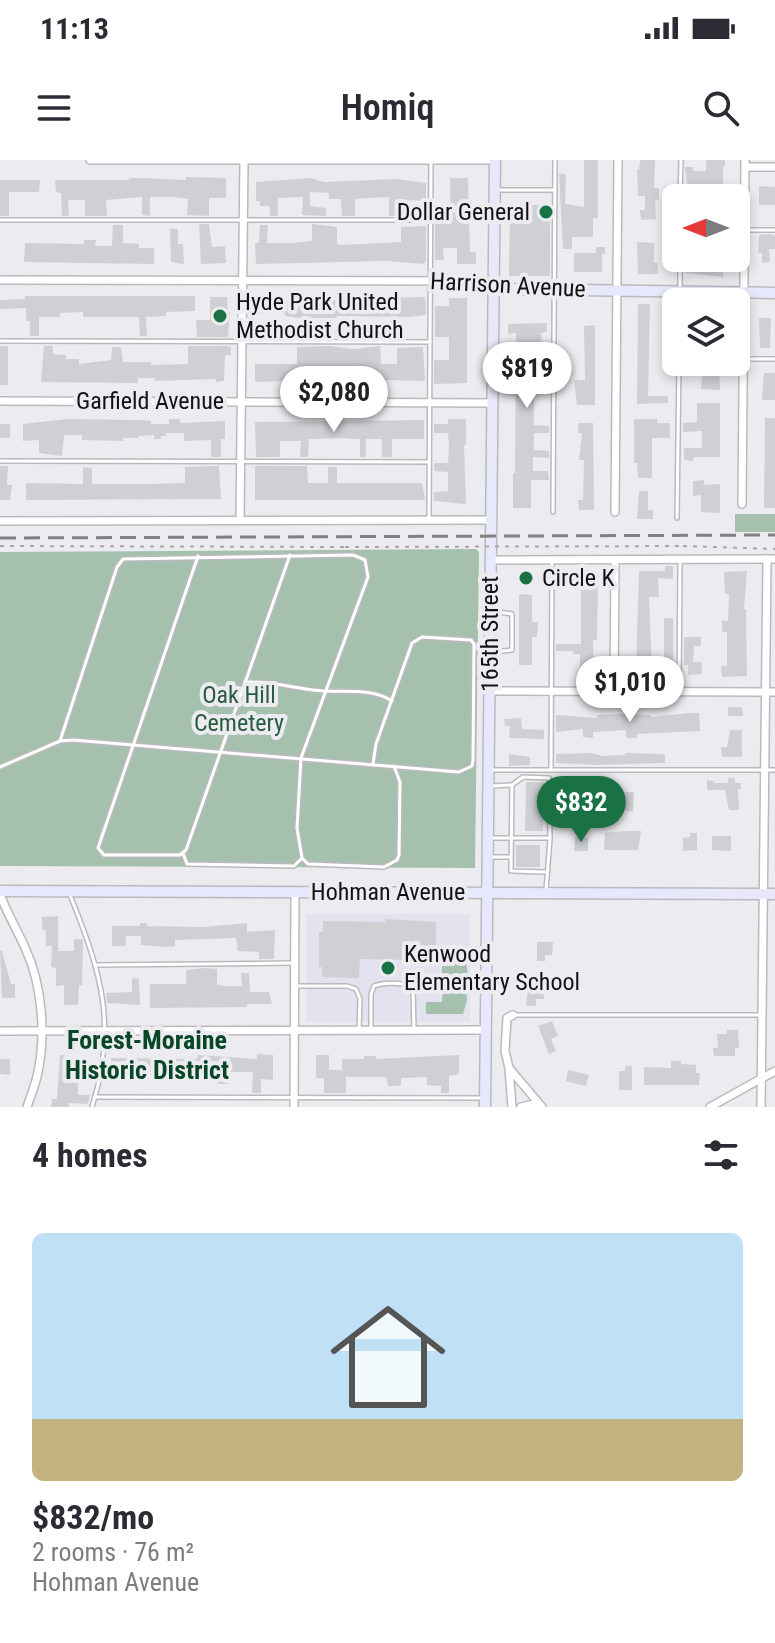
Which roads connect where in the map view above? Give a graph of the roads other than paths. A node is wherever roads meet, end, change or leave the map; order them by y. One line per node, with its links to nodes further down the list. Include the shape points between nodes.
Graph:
1 (90, 160): 2 (street)
2 (244, 160): 3 (street); 16 (street)
3 (431, 160): 4 (street); 15 (lane)
4 (495, 160): 12 (main road, 165th Street)
5 (555, 160): 13 (lane)
6 (618, 160): 24 (street)
7 (681, 160): 10 (lane)
8 (745, 164): 9 (street); 11 (street)
9 (775, 167)
10 (680, 184)
11 (745, 184)
12 (495, 190): 13 (lane); 22 (main road, 165th Street)
13 (555, 190): 23 (lane)
14 (0, 220): 16 (lane)
15 (431, 220): 16 (lane); 21 (lane)
16 (243, 221): 20 (street)
17 (750, 230): 18 (lane)
18 (775, 230)
19 (0, 280): 20 (street, Harrison Avenue)
20 (243, 281): 21 (street, Harrison Avenue); 29 (street)
21 (431, 281): 22 (street, Harrison Avenue); 30 (lane)
22 (494, 285): 23 (main road, Harrison Avenue); 38 (main road, 165th Street)
23 (555, 289): 24 (main road, Harrison Avenue); 43 (lane)
24 (617, 290): 27 (main road, Harrison Avenue); 44 (street)
25 (750, 292): 26 (main road, Harrison Avenue)
26 (775, 293)
27 (662, 294)
28 (0, 341): 29 (lane)
29 (242, 341): 30 (lane); 36 (street)
30 (430, 342): 37 (lane)
31 (750, 359): 32 (lane)
32 (775, 359)
33 (679, 376): 45 (lane)
34 (743, 376): 42 (street)
35 (0, 401): 36 (street, Garfield Avenue)
36 (242, 401): 37 (street, Garfield Avenue); 40 (street)
37 (430, 403): 38 (street, Garfield Avenue); 41 (lane)
38 (493, 403): 48 (main road, 165th Street)
39 (0, 461): 40 (lane)
40 (241, 462): 41 (lane); 46 (street)
41 (429, 462): 47 (lane)
42 (742, 504)
43 (553, 512)
44 (615, 512)
45 (677, 518)
46 (240, 520): 47 (street); 49 (street)
47 (429, 520): 48 (street)
48 (491, 520): 53 (main road, 165th Street)
49 (0, 521)
50 (290, 555): 51 (lane); 60 (lane); 62 (lane, via 353,555 368,566)
51 (198, 556): 69 (lane, via 130,557 120,562); 70 (lane)
52 (771, 559): 56 (street); 58 (street)
53 (491, 560): 54 (street); 57 (main road, 165th Street)
54 (552, 560): 55 (street); 61 (lane)
55 (615, 560): 56 (street); 64 (street)
56 (681, 560): 65 (lane)
57 (490, 611): 59 (main road, 165th Street); 59 (lane, via 512,614 512,650)
58 (770, 624): 66 (street)
59 (490, 652): 63 (main road, 165th Street)
60 (245, 682): 62 (lane); 71 (lane)
61 (550, 690): 63 (street); 64 (street); 77 (lane)
62 (326, 691): 68 (lane, via 378,694); 72 (lane)
63 (489, 691): 76 (main road, 165th Street)
64 (614, 691): 65 (street)
65 (679, 691): 66 (street)
66 (765, 692): 67 (street); 78 (street)
67 (775, 692)
68 (392, 701): 73 (lane); 74 (lane, via 417,639 467,639 474,644 472,766 459,772)
69 (60, 741): 70 (lane); 75 (lane)
70 (132, 744): 71 (lane); 91 (lane, via 99,851)
71 (220, 751): 72 (lane); 91 (lane)
72 (301, 758): 73 (lane); 94 (lane, via 297,828)
73 (373, 764): 74 (lane)
74 (394, 766): 94 (lane, via 400,782 397,860 384,867 318,867)
75 (0, 767)
76 (489, 770): 77 (lane); 81 (main road, 165th Street)
77 (551, 770): 78 (lane)
78 (764, 770): 79 (lane); 82 (street)
79 (775, 770)
80 (512, 785): 81 (lane); 87 (lane); 89 (lane, via 523,777 549,778)
81 (488, 786): 86 (main road, 165th Street)
82 (764, 803): 83 (lane); 84 (street)
83 (775, 804)
84 (763, 834): 85 (lane); 101 (street)
85 (775, 834)
86 (488, 838): 87 (lane); 92 (main road, 165th Street)
87 (510, 838): 88 (lane); 93 (lane)
88 (528, 838): 89 (lane); 90 (lane)
89 (550, 839): 95 (lane)
90 (528, 845)
91 (183, 853): 94 (lane, via 187,864 294,866)
92 (488, 857): 93 (lane); 99 (main road, 165th Street)
93 (510, 857): 95 (lane, via 511,871)
94 (302, 858)
95 (545, 872): 100 (lane)
96 (69, 891): 97 (main road, Hohman Avenue); 98 (main road, Hohman Avenue); 104 (lane)
97 (295, 892): 99 (main road, Hohman Avenue); 103 (street)
98 (0, 893): 111 (street, via 27,951)
99 (487, 893): 100 (main road, Hohman Avenue); 109 (main road, 165th Street)
100 (546, 894): 101 (main road, Hohman Avenue)
101 (763, 894): 102 (main road, Hohman Avenue); 107 (street)
102 (775, 894)
103 (295, 963): 104 (lane); 105 (street)
104 (96, 965): 112 (lane)
105 (295, 986): 113 (street); 114 (lane, via 356,989)
106 (513, 1015): 107 (lane); 116 (street, via 505,1027)
107 (762, 1015): 118 (street)
108 (414, 1030): 109 (street); 115 (street); 115 (lane, via 413,988 380,984 371,994)
109 (485, 1030): 121 (main road, 165th Street)
110 (0, 1031): 111 (street)
111 (42, 1031): 112 (street); 123 (street)
112 (106, 1031): 113 (street); 119 (lane)
113 (294, 1031): 114 (street); 120 (street)
114 (359, 1031): 115 (street)
115 (371, 1031)
116 (509, 1068): 122 (street); 126 (street)
117 (775, 1071): 118 (street)
118 (761, 1077): 128 (street); 129 (street)
119 (95, 1097): 120 (lane); 124 (lane)
120 (294, 1098): 121 (lane); 125 (street)
121 (485, 1103)
122 (540, 1105): 127 (street)
123 (27, 1107)
124 (92, 1107)
125 (294, 1107)
126 (512, 1107)
127 (521, 1107)
128 (710, 1107)
129 (761, 1107)

